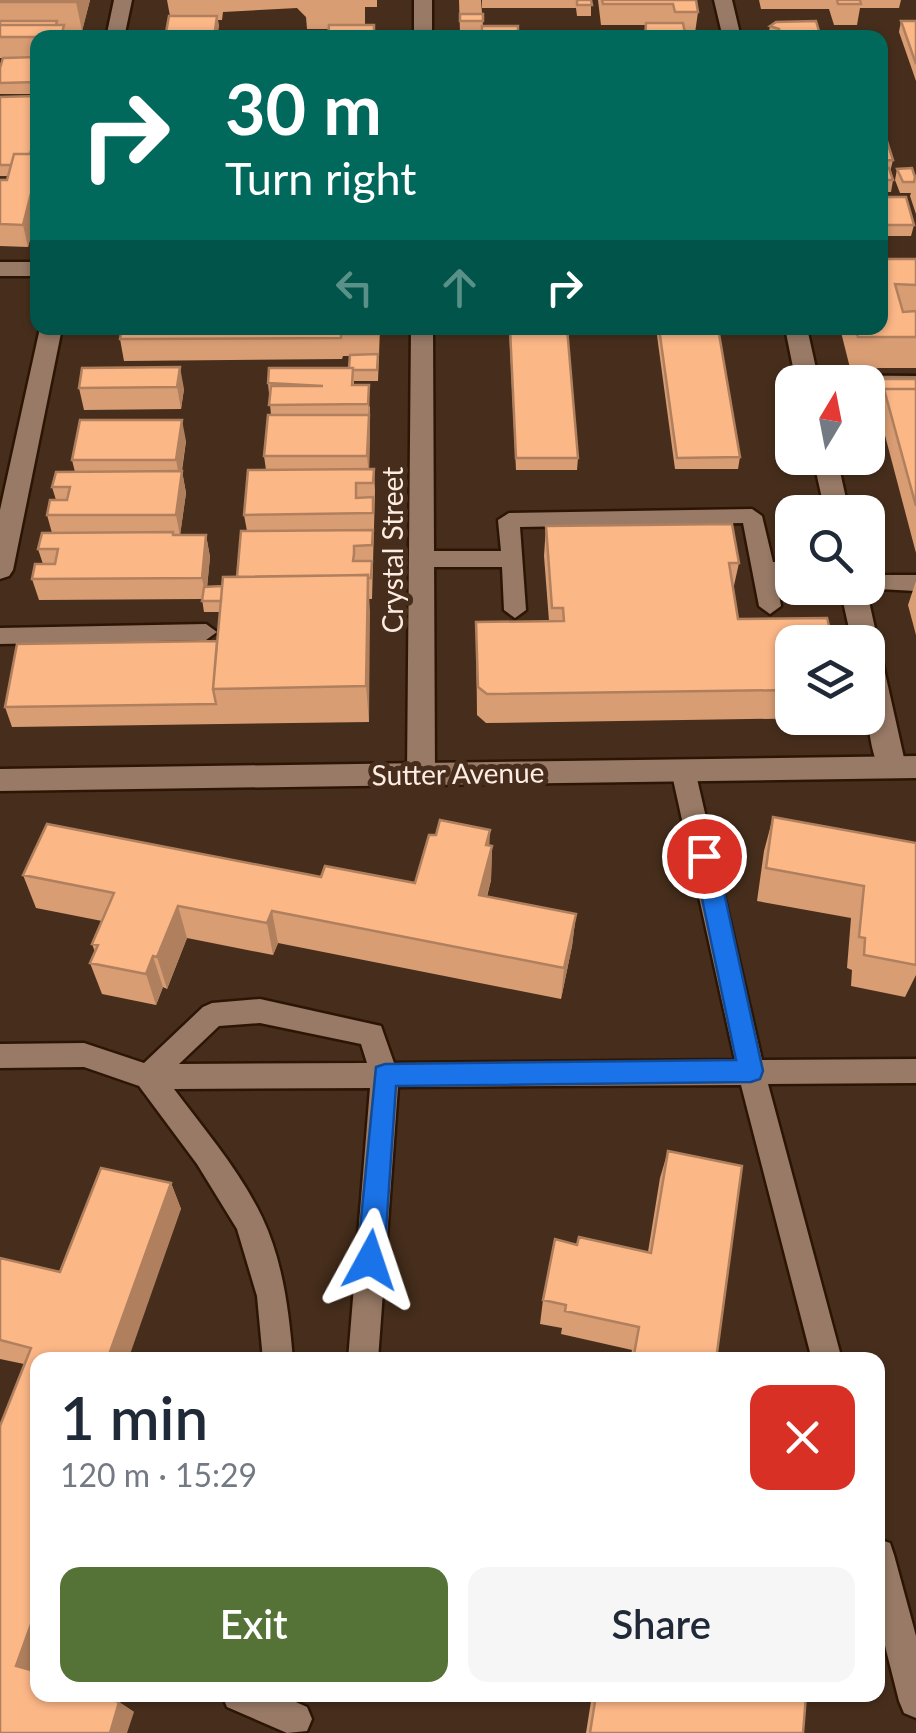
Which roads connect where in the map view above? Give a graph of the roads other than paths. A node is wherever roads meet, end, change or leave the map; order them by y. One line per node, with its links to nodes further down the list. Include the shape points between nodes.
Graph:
1 (123, 0): 4 (street)
2 (423, 0): 5 (street)
3 (723, 0): 6 (street)
4 (117, 30)
5 (422, 30)
6 (730, 30)
7 (0, 269): 8 (street)
8 (30, 269)
9 (49, 335): 17 (street)
10 (422, 335): 15 (street, Crystal Street)
11 (798, 335): 12 (street)
12 (804, 365)
13 (885, 382): 14 (lane)
14 (916, 382)
15 (422, 559): 16 (lane); 29 (street, Crystal Street)
16 (512, 559): 18 (lane, via 510,520 752,516); 23 (lane)
17 (0, 570)
18 (764, 570): 19 (lane); 22 (lane)
19 (775, 570)
20 (885, 583): 21 (lane)
21 (916, 583)
22 (770, 606)
23 (515, 610)
24 (206, 632): 25 (lane)
25 (0, 636)
26 (885, 706): 27 (street)
27 (904, 767): 28 (street, Sutter Avenue)
28 (683, 770): 29 (street, Sutter Avenue); 33 (lane)
29 (421, 774): 30 (street, Sutter Avenue)
30 (0, 780)
31 (0, 1056): 35 (lane, via 84,1055)
32 (916, 1070): 33 (lane)
33 (751, 1071): 34 (lane); 38 (lane)
34 (385, 1075): 35 (lane); 35 (lane, via 371,1034 260,1011 212,1015); 37 (lane)
35 (148, 1077): 36 (lane, via 250,1224 272,1296)
36 (277, 1352)
37 (364, 1352)
38 (823, 1352)
39 (888, 1633): 40 (lane)
40 (916, 1701)
41 (258, 1702): 42 (lane)
42 (295, 1716)

